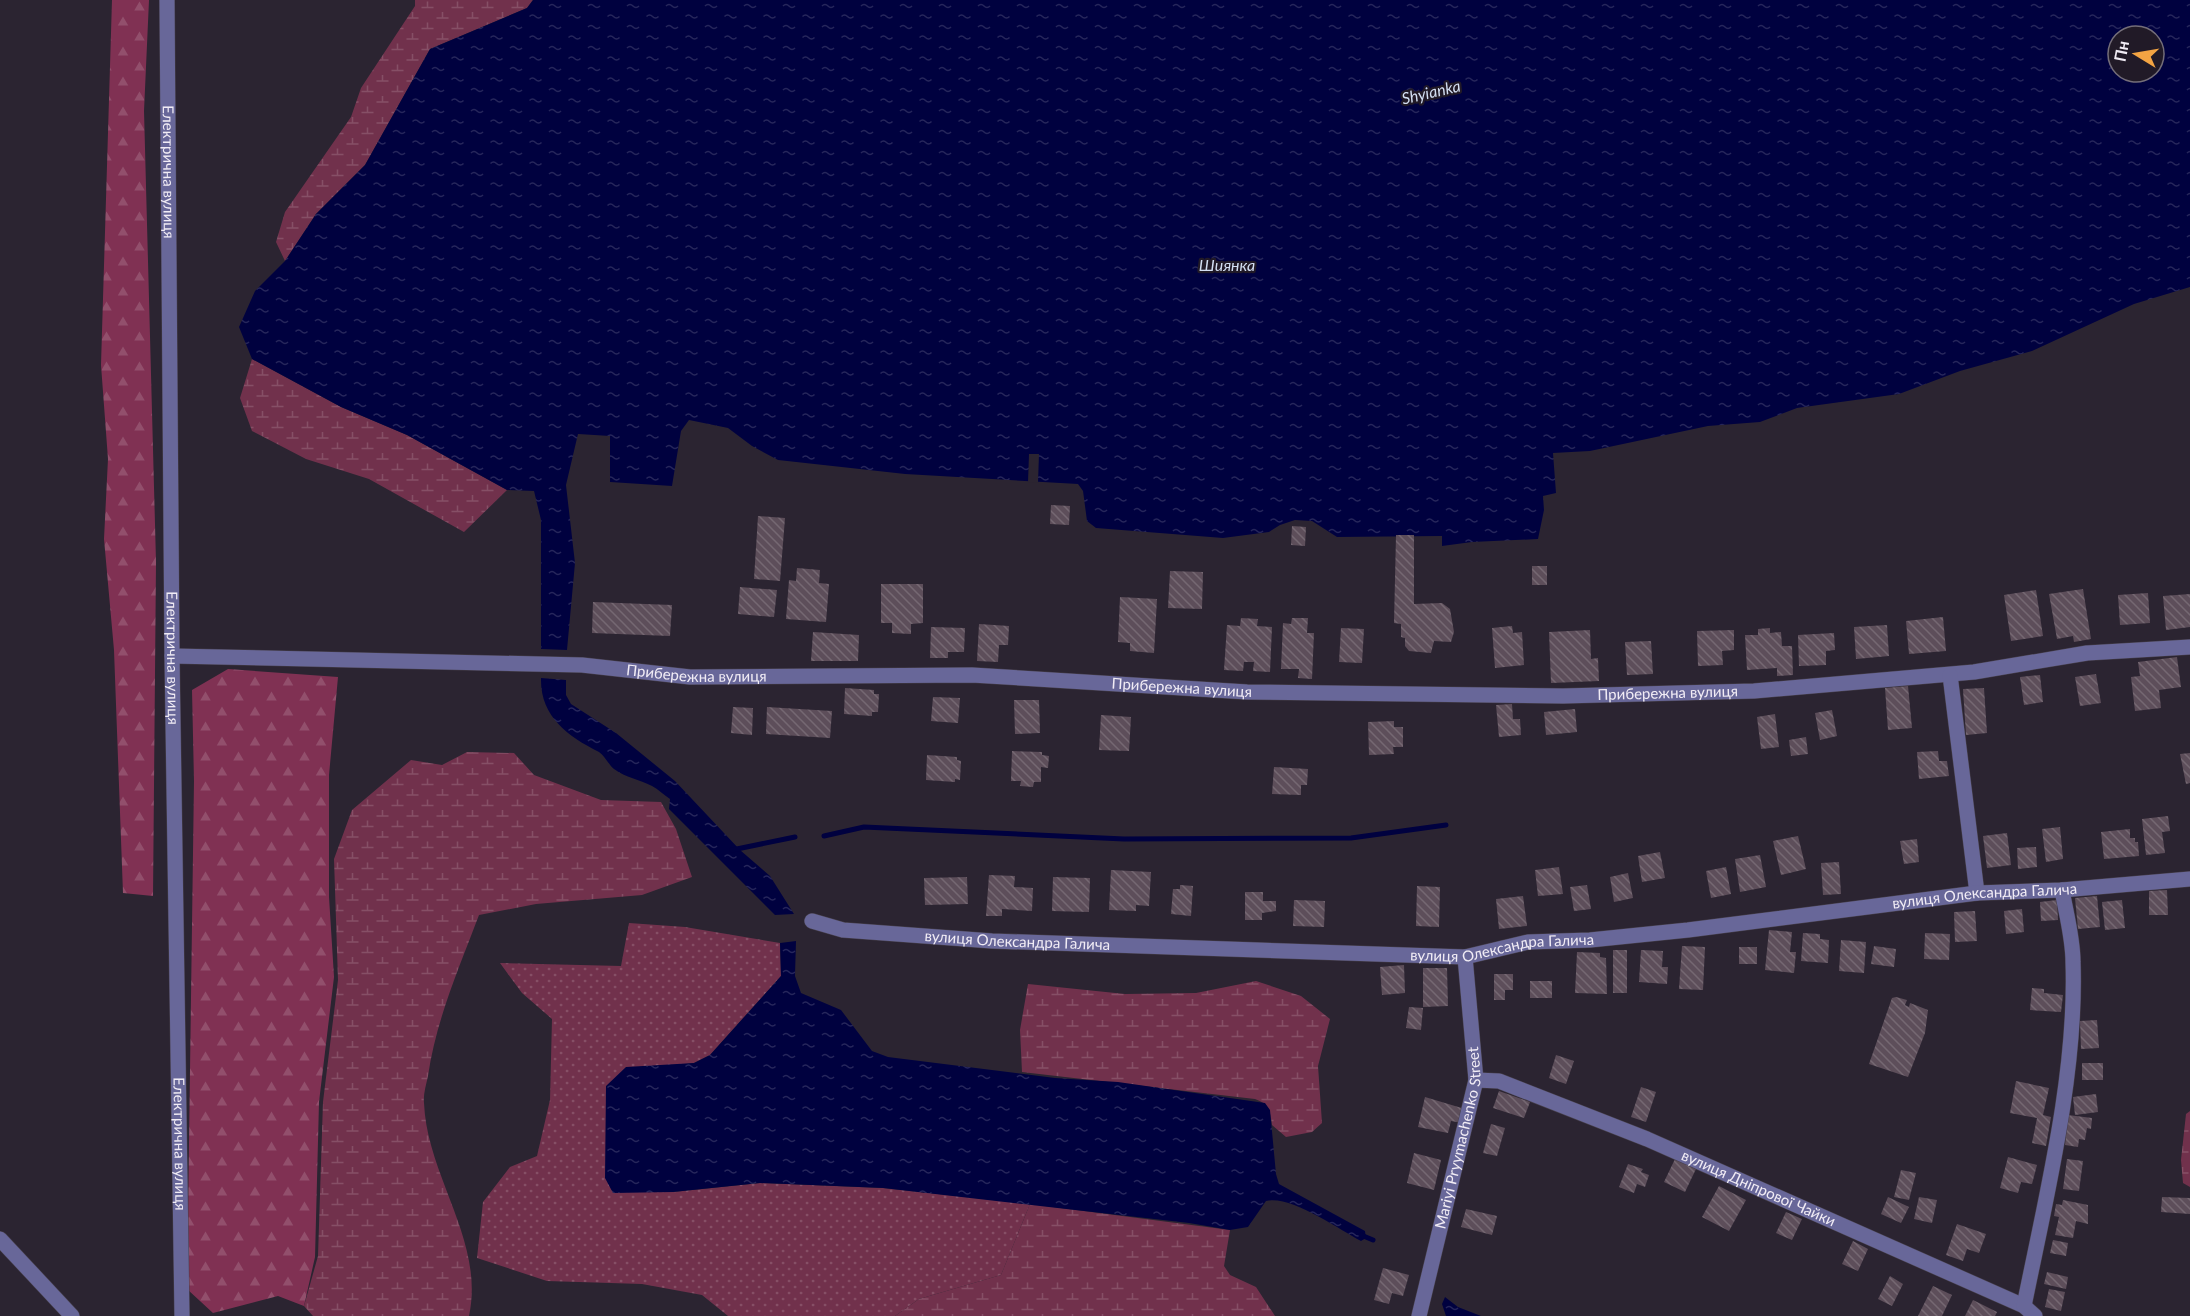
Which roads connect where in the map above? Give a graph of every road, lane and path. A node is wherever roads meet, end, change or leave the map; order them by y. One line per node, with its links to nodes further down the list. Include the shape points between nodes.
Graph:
1 (167, 0): 3 (street, Електрична вулиця)
2 (2190, 646): 4 (street, Прибережна вулиця, via 2087,653)
3 (172, 656): 4 (street, Прибережна вулиця, via 582,665 690,676 972,675 1247,692 1563,696 1754,691); 14 (street, Електрична вулиця)
4 (1950, 675): 7 (street)
5 (2190, 879): 6 (street, вулиця Олександра Галича)
6 (2062, 890): 7 (street, вулиця Олександра Галича); 12 (street, via 2073,960 2073,1030)
7 (1977, 893): 9 (street, вулиця Олександра Галича, via 1688,930 1528,942)
8 (812, 921): 9 (street, вулиця Олександра Галича, via 843,930 992,941)
9 (1465, 957): 10 (street, Mariyi Pryymachenko Street)
10 (1476, 1080): 12 (street, вулиця Дніпрової Чайки, via 1499,1081 1647,1139); 15 (street, Mariyi Pryymachenko Street)
11 (0, 1239): 13 (street)
12 (2030, 1311)
13 (72, 1316)
14 (182, 1316)
15 (1419, 1316)

